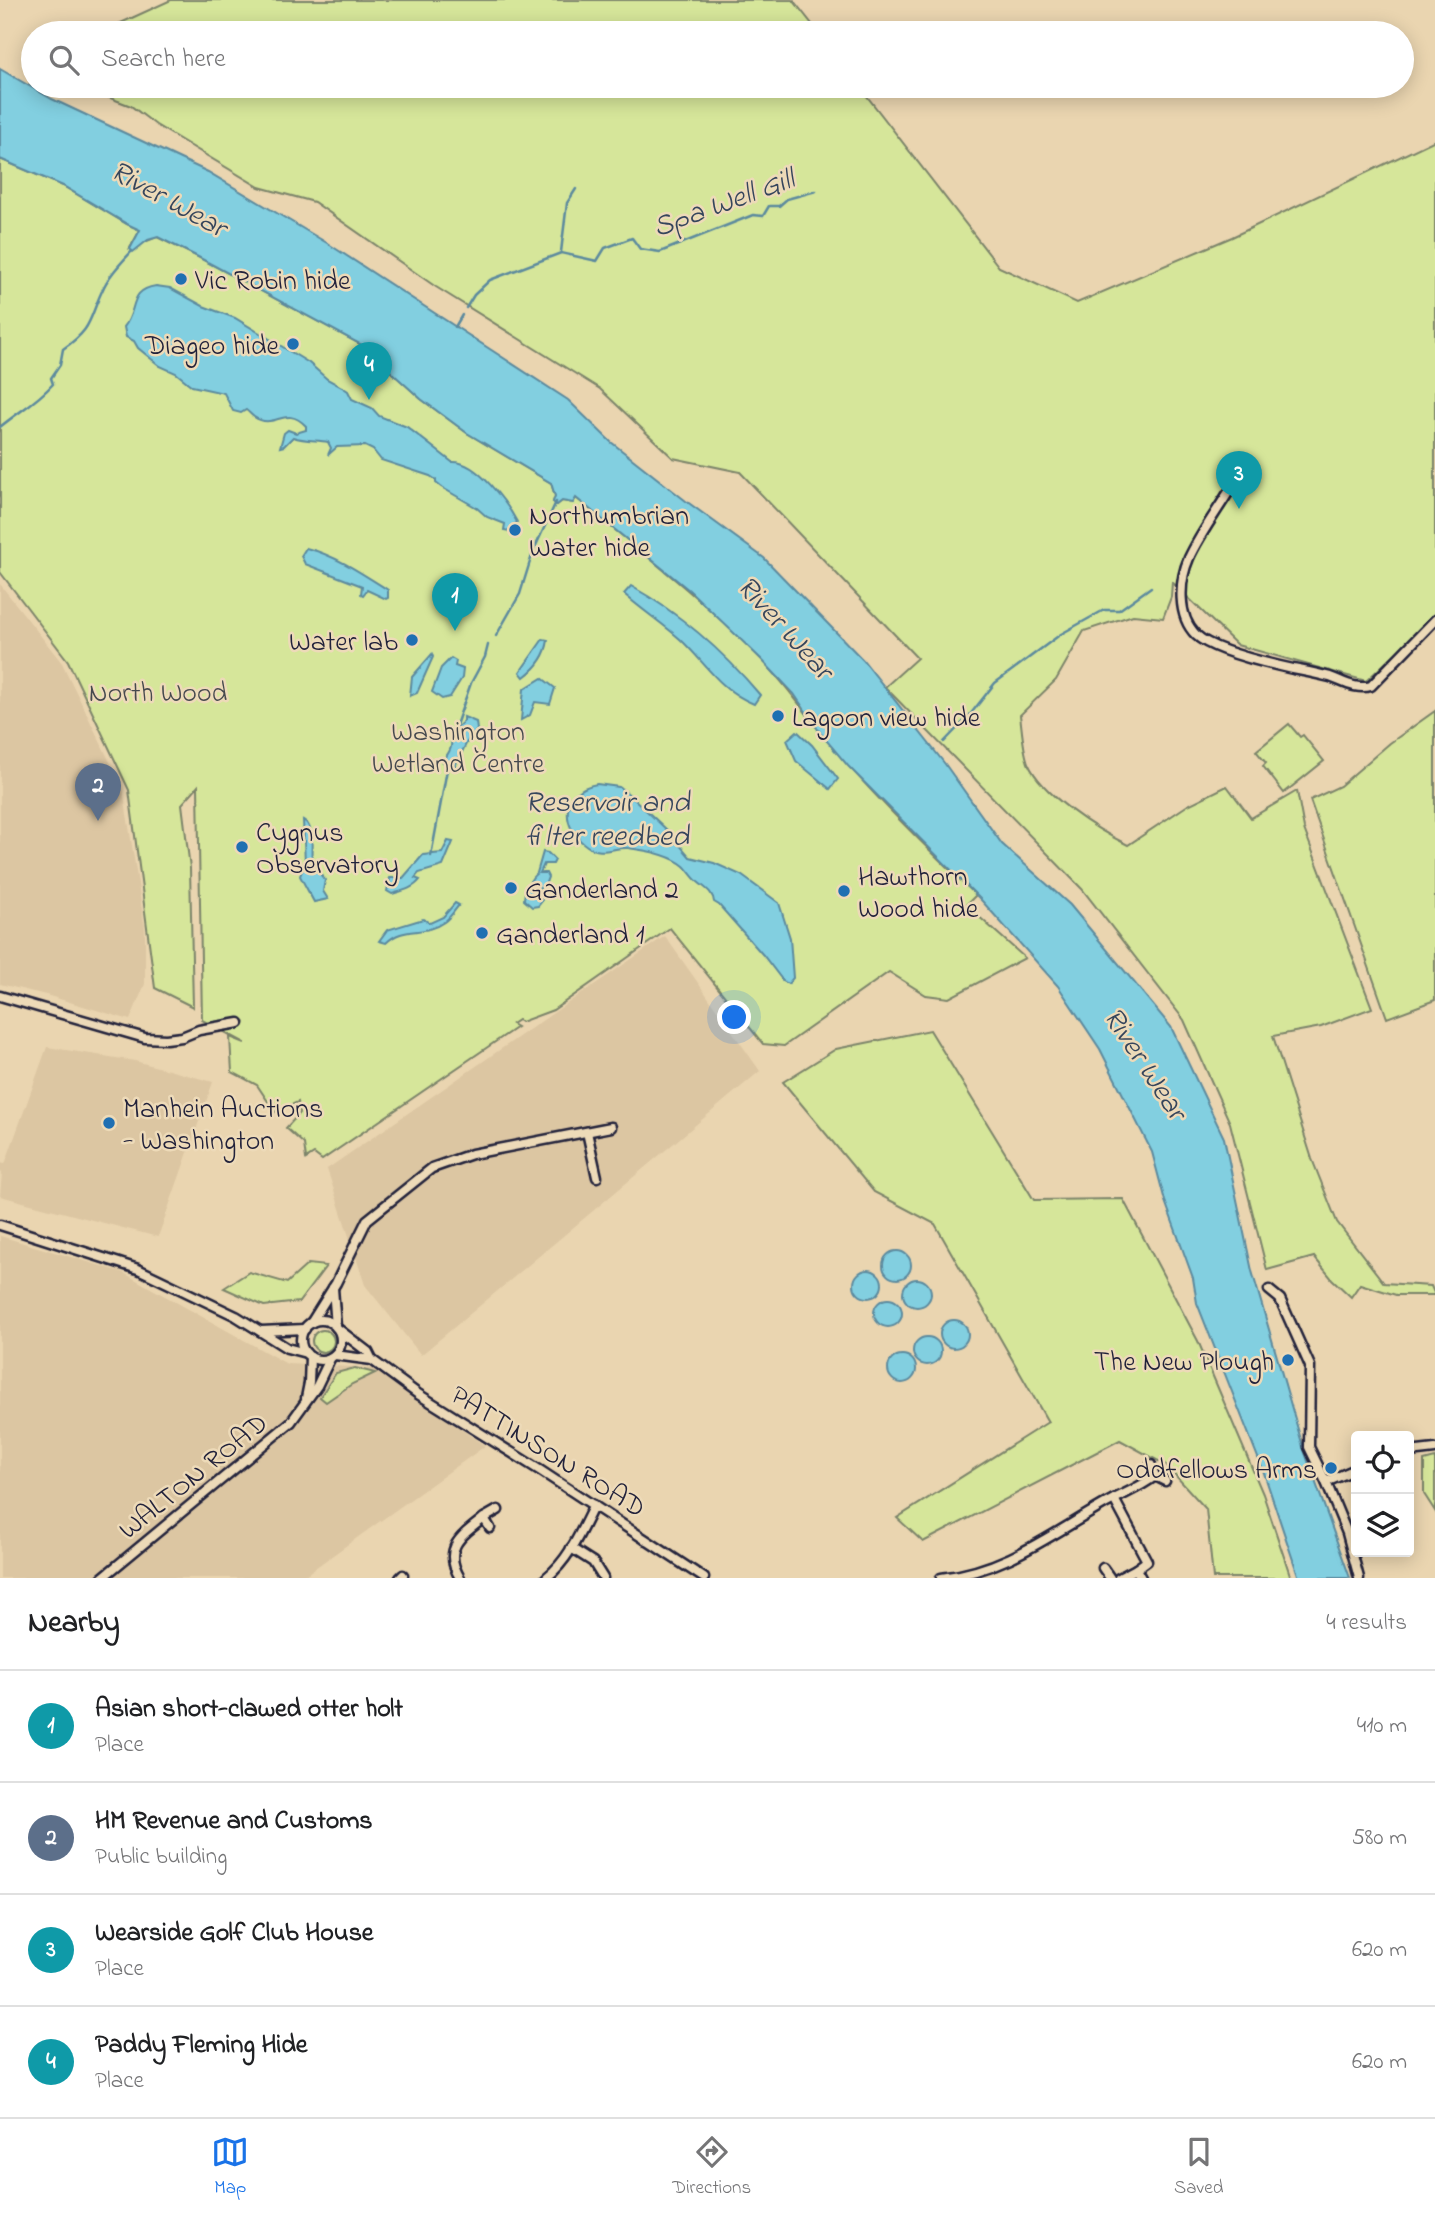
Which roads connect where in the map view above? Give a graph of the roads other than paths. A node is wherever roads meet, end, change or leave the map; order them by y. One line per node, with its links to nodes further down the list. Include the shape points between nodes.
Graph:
1 (1228, 493): 2 (street, via 1185,572 1182,603 1196,635 1271,664 1367,687)
2 (1435, 620)
3 (0, 996): 4 (street, via 145,1038 182,1037)
4 (239, 1023)
5 (611, 1128): 6 (street)
6 (587, 1132): 7 (street); 9 (street, via 472,1154 432,1168 367,1220)
7 (597, 1177)
8 (0, 1225): 13 (street, via 138,1269)
9 (333, 1288): 11 (street); 12 (street)
10 (1269, 1290): 24 (street, via 1280,1299 1310,1366 1309,1447)
11 (308, 1326): 12 (street, via 324,1320); 13 (street); 14 (street, via 301,1341)
12 (337, 1328): 15 (street, via 341,1342); 16 (street, PATTINSON ROAD)
13 (261, 1331): 14 (street)
14 (308, 1355): 15 (street, via 319,1360); 17 (street)
15 (332, 1357): 16 (street, PATTINSON ROAD); 17 (street, WALTON ROAD)
16 (372, 1360): 26 (street, PATTINSON ROAD)
17 (306, 1401): 34 (street, WALTON ROAD, via 291,1422)
18 (1435, 1449): 19 (street)
19 (1414, 1451)
20 (1151, 1465): 22 (street)
21 (1351, 1471): 24 (street)
22 (1155, 1476): 23 (street); 25 (street)
23 (1165, 1481)
24 (1326, 1482): 43 (street)
25 (1114, 1499): 32 (street, via 1147,1561); 33 (street)
26 (594, 1505): 30 (street); 38 (street, PATTINSON ROAD)
27 (498, 1510): 28 (street)
28 (484, 1518): 29 (street); 35 (street, via 458,1539 453,1549)
29 (490, 1528)
30 (571, 1548): 36 (street); 37 (street, via 593,1562)
31 (1103, 1568): 40 (street)
32 (1136, 1569): 41 (street); 42 (street)
33 (983, 1574): 39 (street)
34 (102, 1578)
35 (460, 1578)
36 (546, 1578)
37 (603, 1578)
38 (704, 1578)
39 (941, 1578)
40 (1110, 1578)
41 (1119, 1578)
42 (1141, 1578)
43 (1359, 1578)

